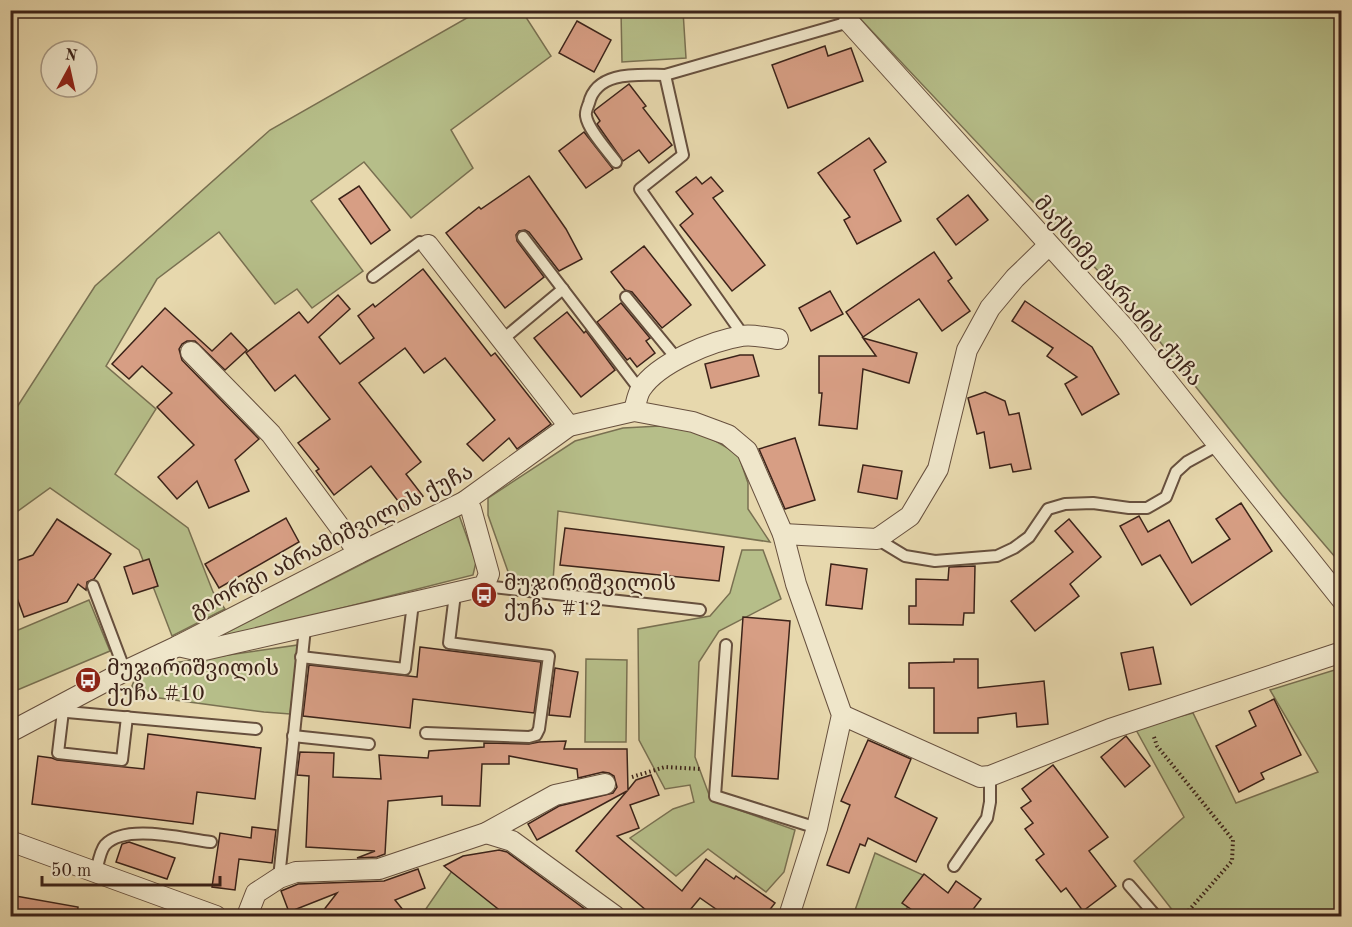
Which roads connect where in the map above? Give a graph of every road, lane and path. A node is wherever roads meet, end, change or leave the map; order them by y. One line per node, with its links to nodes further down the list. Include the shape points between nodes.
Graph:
1 (849, 22): 2 (lane); 6 (street, მაქსიმე შარაძის ქუჩა)
2 (665, 75): 3 (lane, via 624,75 603,81 590,97 585,115); 10 (lane, via 684,154 640,189)
3 (616, 162)
4 (524, 237): 8 (lane)
5 (428, 245): 7 (lane, via 420,242); 12 (street)
6 (1049, 245): 18 (street, მაქსიმე შარაძის ქუჩა, via 1128,332); 21 (street, via 990,308 967,350 938,470 910,516)
7 (373, 277)
8 (563, 289): 12 (lane); 15 (lane)
9 (626, 297): 14 (lane)
10 (743, 335): 11 (street); 14 (street)
11 (778, 339)
12 (502, 340): 17 (street)
13 (191, 352): 22 (street, via 271,434)
14 (677, 359): 15 (street)
15 (640, 390): 16 (street)
16 (634, 411): 17 (street, გიორგი აბრამიშვილის ქუჩა); 20 (street, via 693,422 728,435 747,451)
17 (569, 426): 19 (street, გიორგი აბრამიშვილის ქუჩა)
18 (1218, 445): 21 (lane, via 1187,462 1176,472 1166,497 1147,508 1094,503 1048,509 1029,537 997,556 935,561 905,556); 26 (street, მაქსიმე შარაძის ქუჩა)
19 (464, 502): 22 (street, გიორგი აბრამიშვილის ქუჩა); 24 (street, via 471,509 487,562 489,573)
20 (783, 534): 21 (street); 36 (street, via 796,584)
21 (877, 539)
22 (359, 553): 31 (street, გიორგი აბრამიშვილის ქუჩა)
23 (93, 586): 34 (lane)
24 (483, 586): 25 (street); 28 (lane)
25 (455, 594): 27 (street); 41 (lane, via 449,643 549,656 539,729 529,737)
26 (1341, 600)
27 (413, 603): 29 (street); 33 (lane, via 405,669)
28 (699, 610)
29 (304, 628): 31 (street, via 200,651); 33 (lane)
30 (726, 645): 48 (lane, via 715,796)
31 (178, 646): 34 (street, გიორგი აბრამიშვილის ქუჩა)
32 (1341, 652): 38 (street)
33 (301, 657): 42 (lane)
34 (125, 671): 35 (street, გიორგი აბრამიშვილის ქუჩა)
35 (59, 711): 37 (lane); 37 (lane, via 58,753 122,760); 40 (street, გიორგი აბრამიშვილის ქუჩა)
36 (842, 715): 45 (street, via 980,777); 48 (street)
37 (127, 717): 39 (lane)
38 (1147, 717): 45 (street); 61 (path, via 1157,746 1233,840 1232,861)
39 (256, 729)
40 (10, 732)
41 (426, 733)
42 (293, 736): 43 (lane); 54 (lane)
43 (369, 744)
44 (683, 766): 46 (path)
45 (990, 776): 52 (lane, via 987,818)
46 (632, 777)
47 (605, 784): 49 (street, via 555,795)
48 (817, 828): 59 (street)
49 (486, 833): 54 (street, via 379,869 296,872); 58 (street, via 512,841)
50 (10, 841): 53 (street)
51 (211, 842): 53 (lane, via 133,833 115,837 103,847)
52 (954, 866)
53 (96, 872): 56 (street)
54 (279, 879): 57 (street, via 256,893)
55 (1129, 885): 60 (lane)
56 (216, 916)
57 (247, 916)
58 (615, 916)
59 (789, 916)
60 (1156, 916)
61 (1184, 916)

